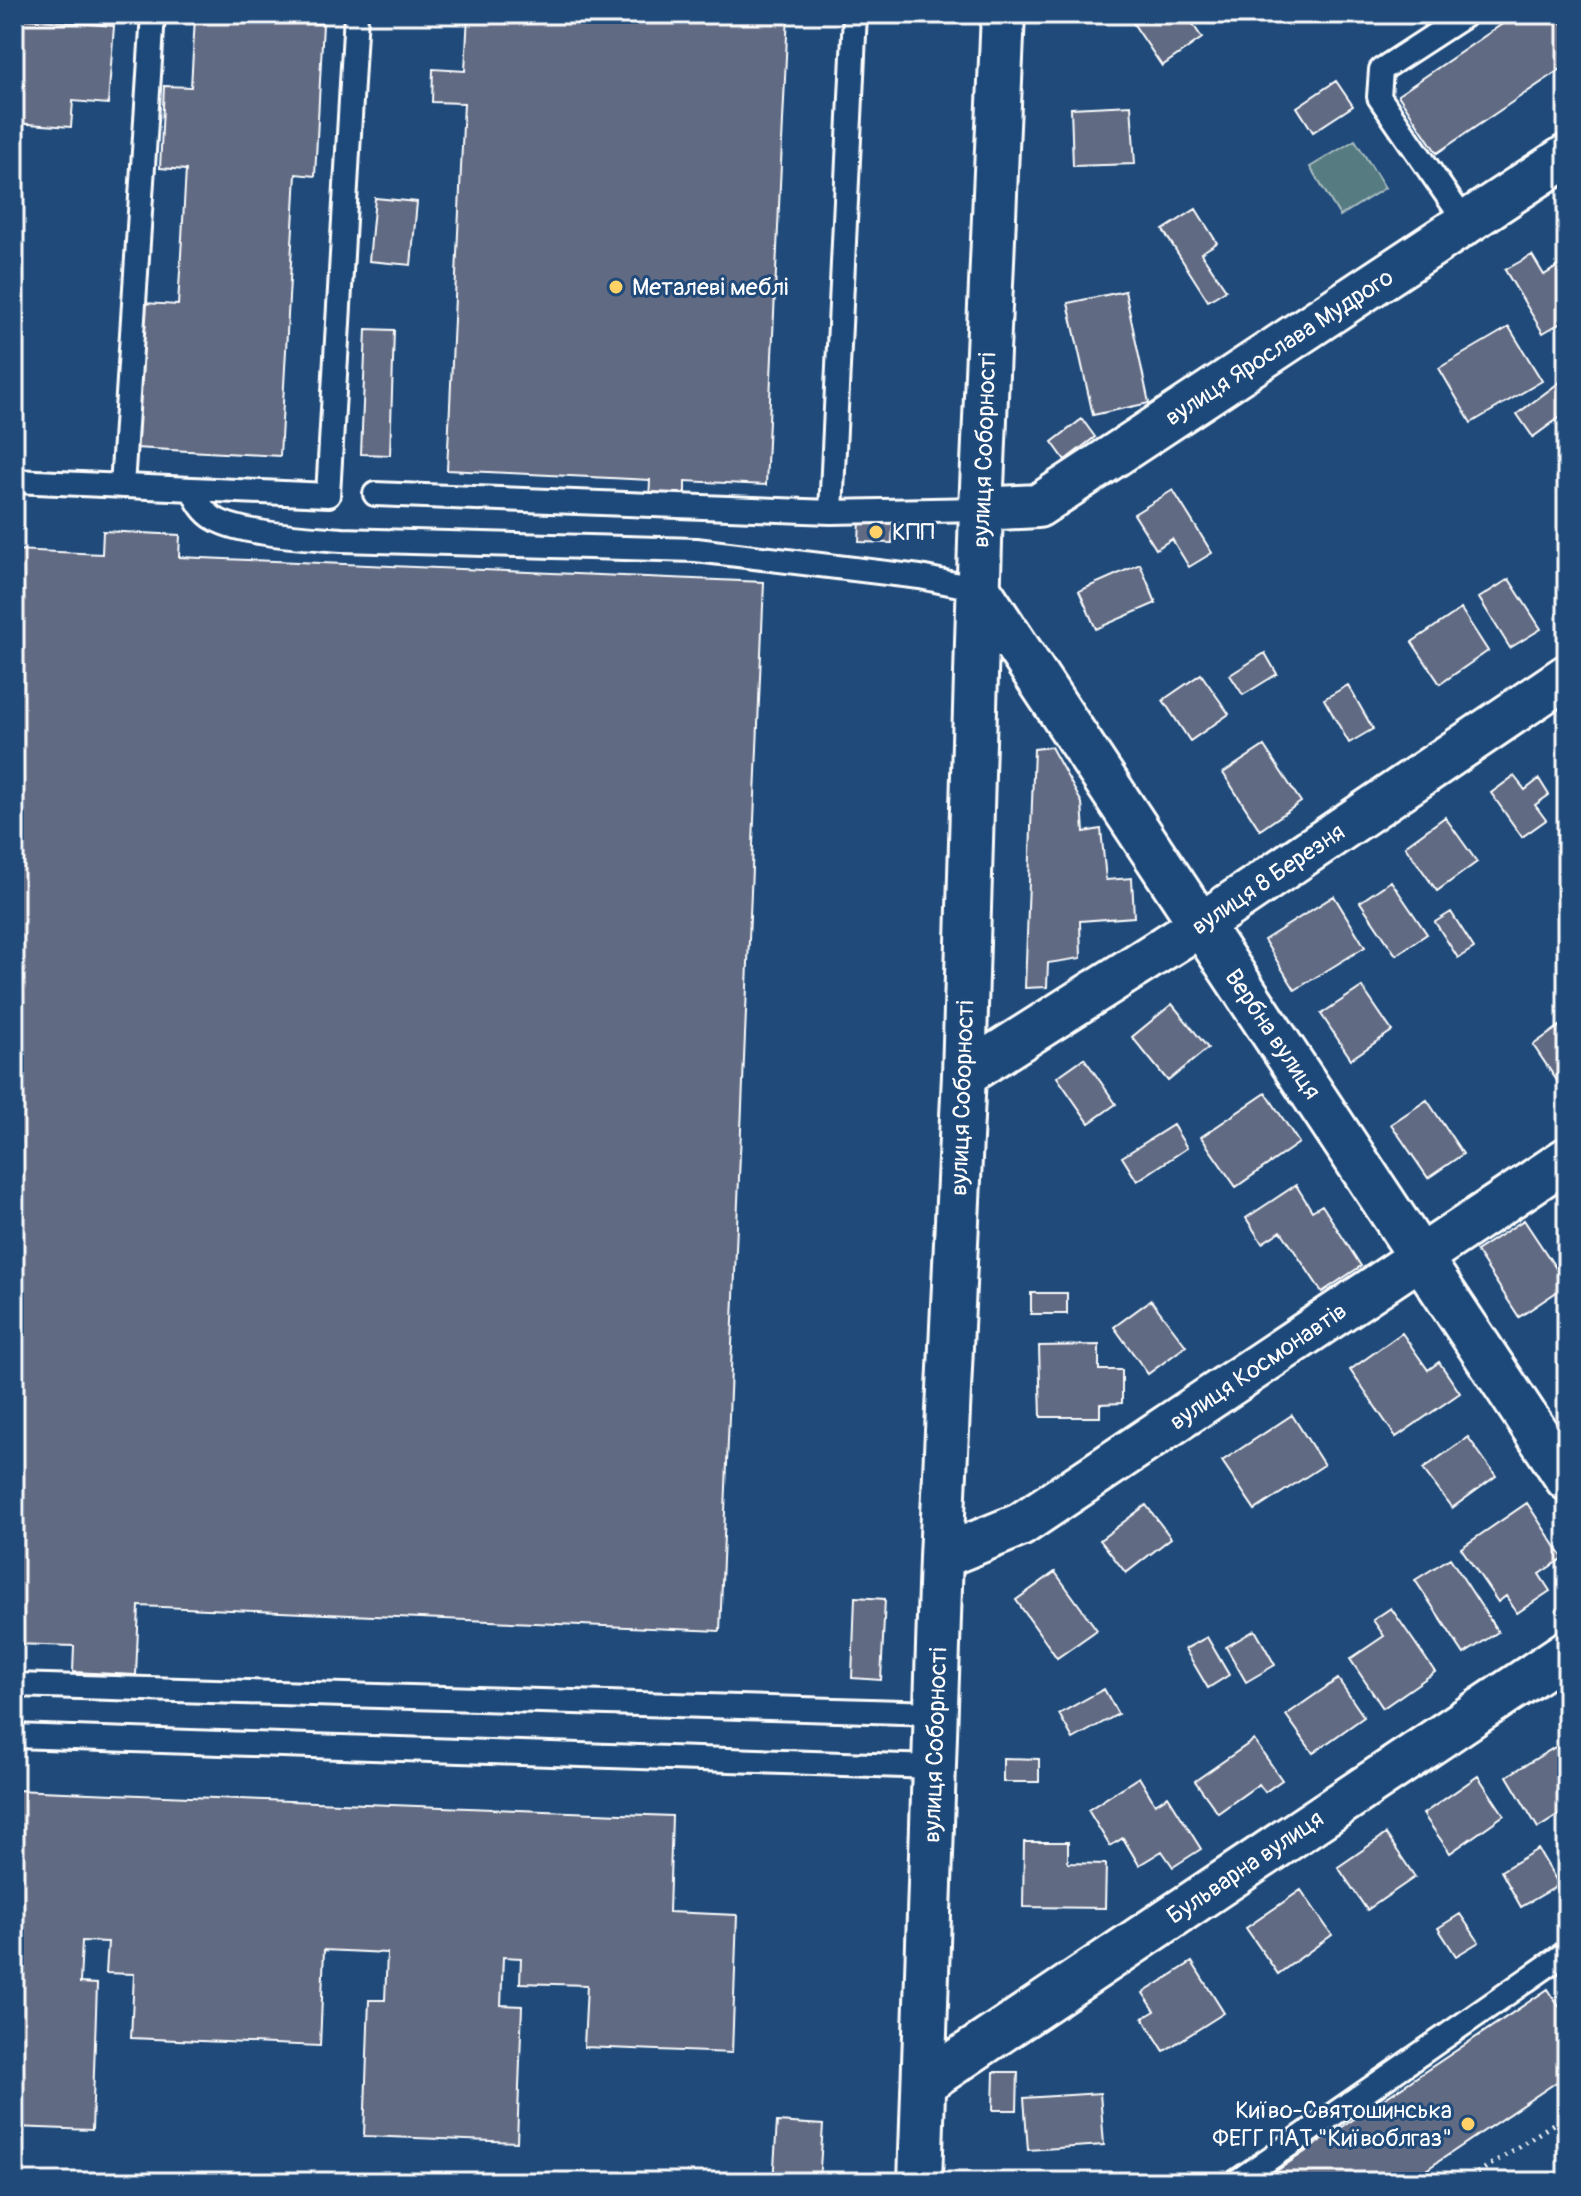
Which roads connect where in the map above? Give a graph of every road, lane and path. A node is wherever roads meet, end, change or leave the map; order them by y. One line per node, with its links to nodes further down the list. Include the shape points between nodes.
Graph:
1 (153, 14): 9 (lane)
2 (356, 14): 10 (lane, via 328,495)
3 (855, 14): 13 (lane)
4 (1003, 14): 12 (street, вулиця Соборності)
5 (1467, 14): 7 (lane, via 1381,70 1379,97)
6 (1567, 156): 7 (street, вулиця Ярослава Мудрого)
7 (1466, 223): 12 (street, вулиця Ярослава Мудрого, via 1038,506)
8 (14, 481): 9 (lane)
9 (122, 486): 10 (lane)
10 (192, 489): 14 (lane, via 215,519 286,535 696,550)
11 (375, 494): 13 (lane)
12 (981, 509): 13 (lane); 14 (street, вулиця Соборності)
13 (831, 512)
14 (979, 589): 16 (street, Вербна вулиця); 17 (street, вулиця Соборності)
15 (1567, 676): 16 (street, вулиця 8 Березня)
16 (1200, 925): 17 (street, вулиця 8 Березня); 19 (street, Вербна вулиця)
17 (964, 1075): 21 (street, вулиця Соборності)
18 (1567, 1159): 19 (street, вулиця Космонавтів)
19 (1421, 1257): 20 (street, Вербна вулиця); 21 (street, вулиця Космонавтів, via 1020,1525)
20 (1567, 1479)
21 (941, 1557): 24 (street, вулиця Соборності)
22 (1567, 1652): 28 (street, Бульварна вулиця)
23 (14, 1685): 24 (lane)
24 (936, 1713): 26 (street, вулиця Соборності)
25 (14, 1736): 26 (lane)
26 (934, 1767): 28 (street, вулиця Соборності)
27 (1567, 1952): 31 (lane)
28 (924, 2083): 30 (street, вулиця Соборності)
29 (1567, 2115): 32 (path)
30 (920, 2182)
31 (1236, 2182)
32 (1464, 2182)

